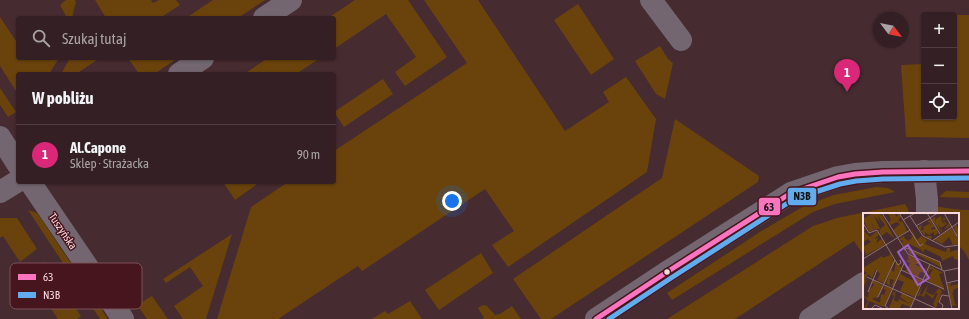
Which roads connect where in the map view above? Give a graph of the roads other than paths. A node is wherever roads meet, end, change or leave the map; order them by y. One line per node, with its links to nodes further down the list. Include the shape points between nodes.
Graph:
1 (291, 0): 3 (street)
2 (651, 0): 4 (street)
3 (267, 16)
4 (681, 40)
5 (200, 60): 6 (street)
6 (182, 72)
7 (0, 138): 8 (street)
8 (16, 162)
9 (924, 171): 10 (street); 14 (street); 19 (street, via 855,174 791,193)
10 (969, 171)
11 (16, 182): 13 (street)
12 (31, 184): 15 (street, Tuszyńska)
13 (0, 192)
14 (926, 213)
15 (84, 263)
16 (863, 284): 20 (street)
17 (115, 309): 18 (street, Tuszyńska)
18 (122, 319)
19 (596, 319)
20 (810, 319)

